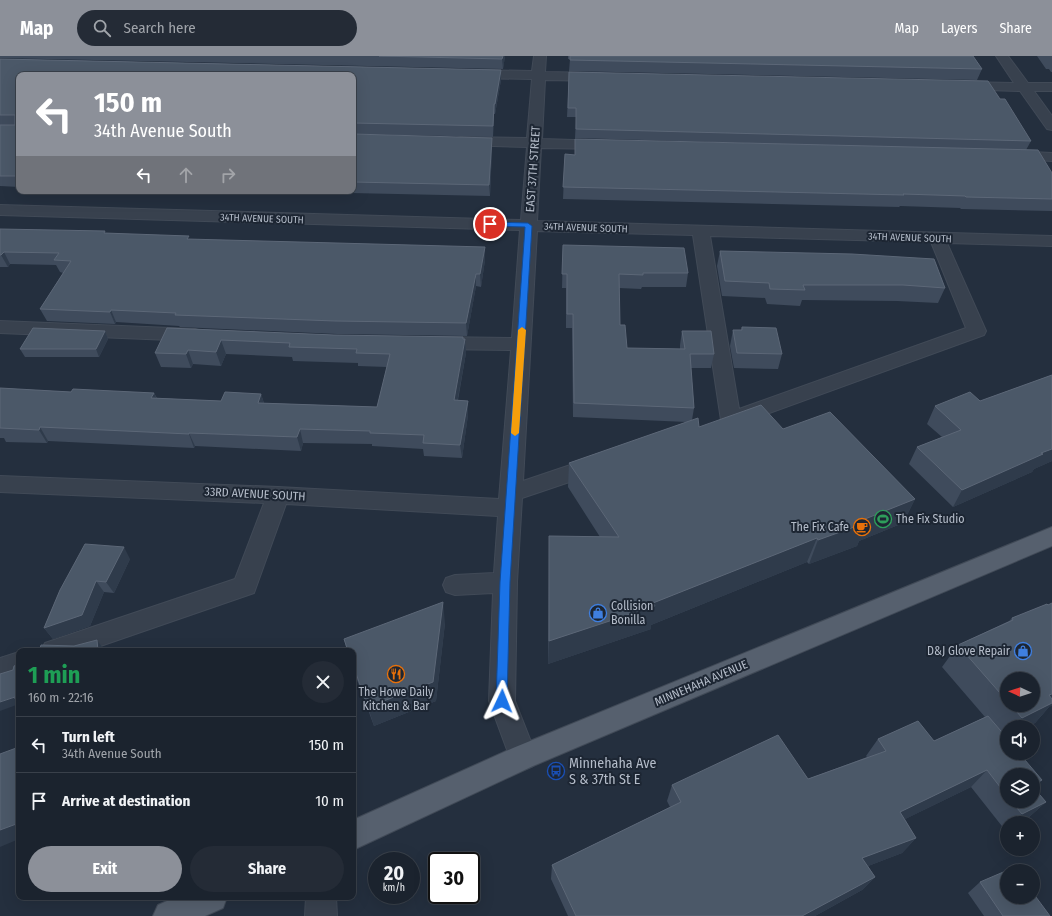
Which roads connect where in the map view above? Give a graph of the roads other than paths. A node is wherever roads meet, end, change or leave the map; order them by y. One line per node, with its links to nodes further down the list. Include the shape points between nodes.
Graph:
1 (1002, 56): 6 (street)
2 (540, 66): 3 (street); 4 (street); 10 (street, EAST 37TH STREET)
3 (457, 74)
4 (614, 77)
5 (948, 85): 6 (street)
6 (1024, 87): 7 (street); 8 (street)
7 (1052, 87)
8 (1052, 126)
9 (446, 141): 10 (street)
10 (535, 143): 11 (street); 15 (street, EAST 37TH STREET)
11 (621, 145)
12 (995, 155): 13 (street)
13 (1052, 157)
14 (0, 210): 15 (street, 34TH AVENUE SOUTH)
15 (528, 226): 16 (street, 34TH AVENUE SOUTH); 22 (street, EAST 37TH STREET)
16 (702, 231): 17 (street, 34TH AVENUE SOUTH); 17 (street, via 723,423 977,331)
17 (937, 238): 18 (street, 34TH AVENUE SOUTH)
18 (1052, 241)
19 (0, 327): 20 (street)
20 (212, 336)
21 (416, 343): 22 (street)
22 (521, 344): 26 (street, EAST 37TH STREET)
23 (613, 459): 26 (street)
24 (0, 484): 25 (street, 33RD AVENUE SOUTH)
25 (278, 495): 26 (street, 33RD AVENUE SOUTH); 30 (street, via 245,586)
26 (510, 500): 28 (street, EAST 37TH STREET)
27 (1052, 536): 33 (main road, MINNEHAHA AVENUE)
28 (505, 582): 29 (street); 33 (street, EAST 37TH STREET, via 502,701)
29 (455, 585)
30 (63, 648)
31 (16, 664): 32 (street)
32 (0, 670)
33 (523, 757): 34 (main road, MINNEHAHA AVENUE)
34 (356, 834)
35 (205, 900): 37 (main road)
36 (321, 900): 38 (street)
37 (169, 916)
38 (321, 916)

